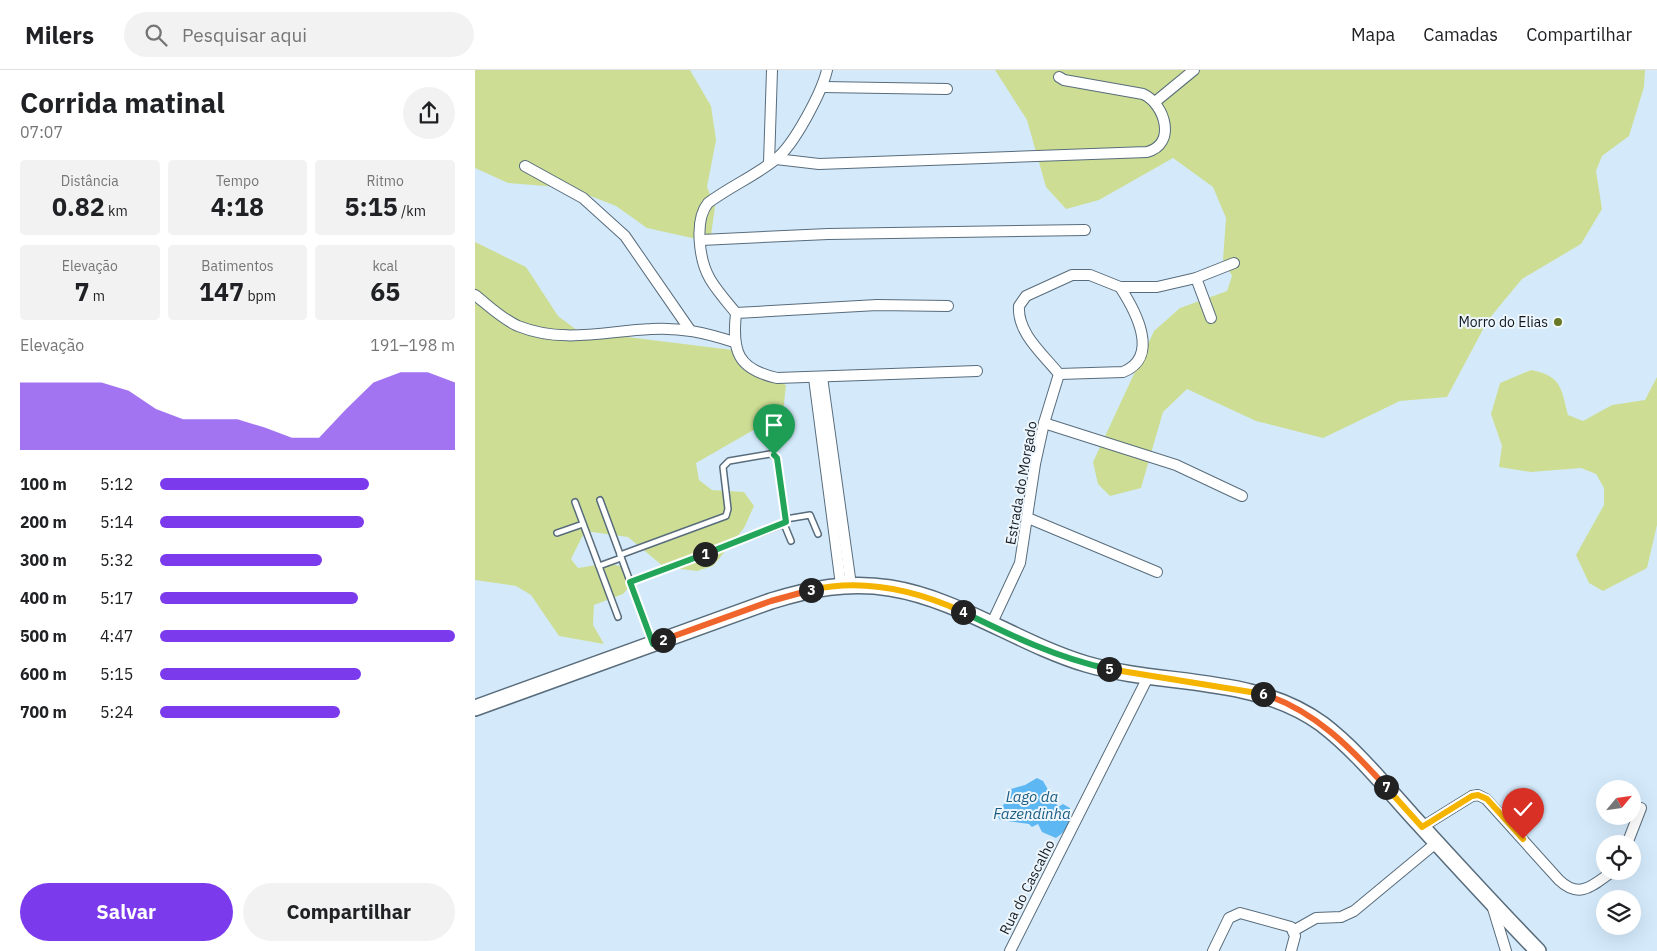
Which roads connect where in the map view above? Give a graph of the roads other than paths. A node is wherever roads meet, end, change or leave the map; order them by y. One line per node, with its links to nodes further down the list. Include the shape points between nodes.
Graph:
1 (772, 70): 8 (street)
2 (827, 70): 5 (street)
3 (1194, 70): 7 (street)
4 (1059, 77): 7 (street, via 1143,94)
5 (822, 87): 6 (street); 8 (street, via 791,141)
6 (947, 90)
7 (1155, 102): 8 (street, via 1165,125 1165,139 1161,146 1147,152 819,164)
8 (773, 161): 11 (street, via 708,203 701,214)
9 (525, 166): 19 (street, via 583,198 625,236)
10 (1085, 230): 11 (street, via 828,234)
11 (701, 240): 17 (street, via 709,278)
12 (1234, 263): 13 (street)
13 (1196, 278): 14 (street, via 1157,287); 18 (street)
14 (1120, 287): 22 (street, via 1144,336 1143,347 1131,369); 22 (street, via 1080,274 1026,296 1019,306 1021,324)
15 (475, 294): 19 (street, via 517,326 554,336 616,334 650,329)
16 (948, 306): 17 (street, via 877,305)
17 (736, 313): 20 (street)
18 (1211, 318)
19 (690, 330): 20 (street)
20 (734, 342): 23 (street, via 742,361 757,372 777,378)
21 (977, 371): 23 (street)
22 (1059, 374): 24 (street, Estrada do Morgado)
23 (818, 378): 38 (street)
24 (1044, 424): 25 (street, via 1176,465); 28 (street, Estrada do Morgado)
25 (1242, 496)
26 (600, 500): 34 (lane)
27 (575, 502): 30 (lane)
28 (1028, 518): 36 (street); 40 (street, Estrada do Morgado, via 1021,563)
29 (785, 522): 32 (lane, via 810,515); 33 (lane); 34 (lane, via 777,458 774,455 729,461 723,467 726,516); 37 (lane)
30 (583, 524): 31 (lane); 35 (lane)
31 (557, 533)
32 (818, 534)
33 (791, 541)
34 (621, 556): 35 (lane); 37 (lane)
35 (599, 566): 39 (lane)
36 (1157, 572)
37 (630, 582): 41 (lane)
38 (846, 585): 40 (main road, via 908,591); 41 (main road, via 803,591)
39 (618, 617)
40 (991, 625): 42 (main road, via 1087,664)
41 (653, 644): 43 (main road)
42 (1149, 676): 44 (main road, via 1257,692 1291,705 1322,725 1354,752); 49 (street, Rua do Cascalho)
43 (475, 708)
44 (1422, 827): 45 (main road); 46 (street, via 1478,795 1487,799 1559,880 1572,890 1579,891)
45 (1437, 843): 47 (main road); 48 (street, via 1353,911 1341,918 1316,918)
46 (1601, 880)
47 (1491, 904): 52 (street); 53 (main road)
48 (1293, 932): 50 (street, via 1291,927 1282,924 1233,914); 51 (street)
49 (1010, 951)
50 (1213, 951)
51 (1291, 951)
52 (1506, 951)
53 (1538, 951)

